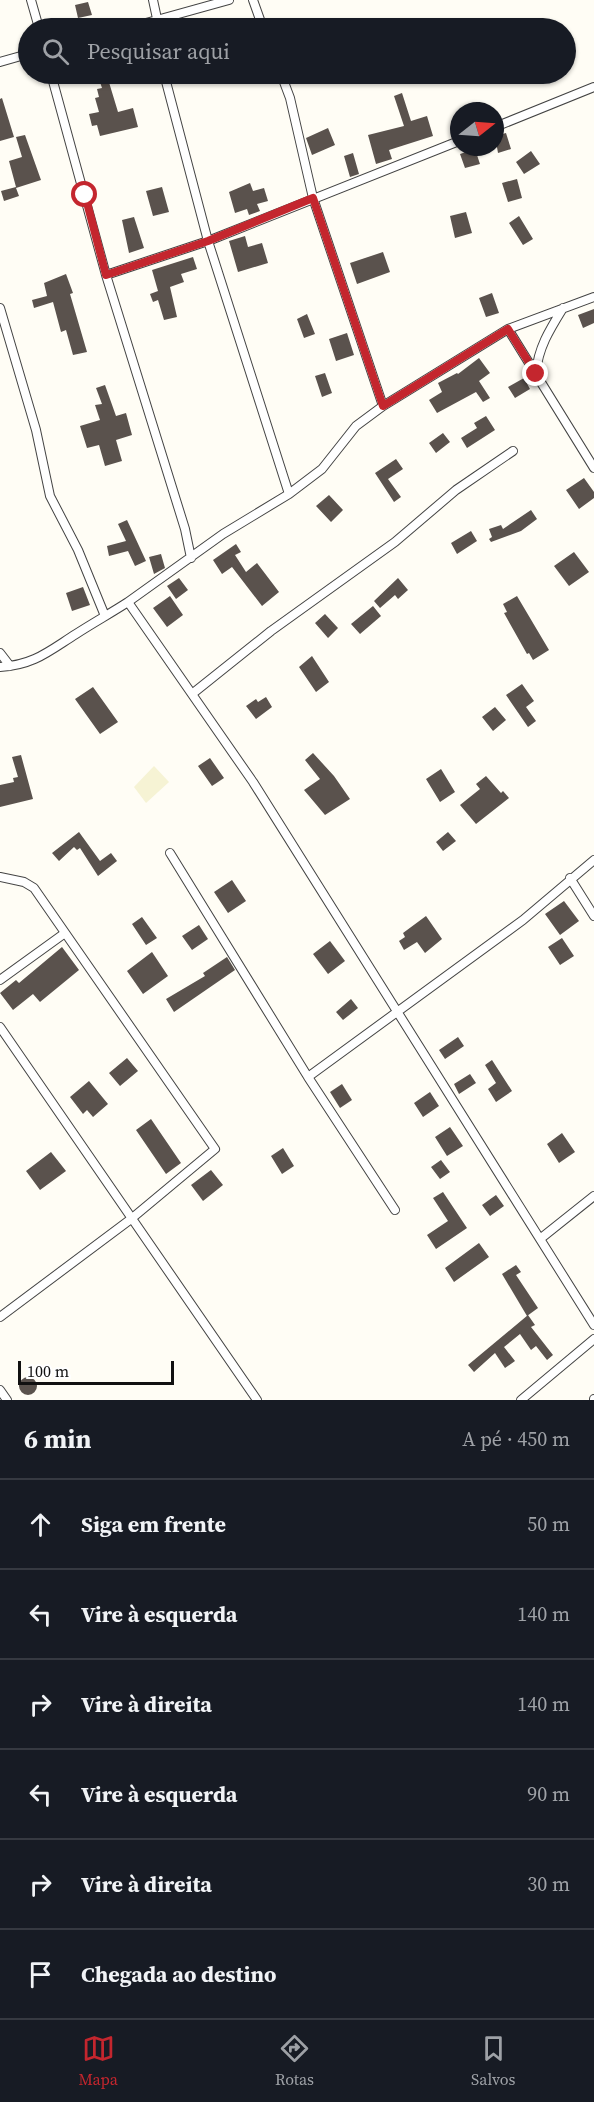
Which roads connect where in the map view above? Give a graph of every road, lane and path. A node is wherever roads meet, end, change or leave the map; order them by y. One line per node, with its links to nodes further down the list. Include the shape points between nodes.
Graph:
1 (31, 0): 5 (street)
2 (153, 0): 6 (street)
3 (229, 0): 7 (street)
4 (253, 0): 8 (street)
5 (36, 18)
6 (157, 18)
7 (179, 18)
8 (260, 18)
9 (18, 57): 10 (street)
10 (0, 62)
11 (54, 84): 19 (street)
12 (167, 84): 18 (street)
13 (285, 84): 17 (street)
14 (594, 87): 15 (street)
15 (504, 123)
16 (450, 145): 17 (street)
17 (313, 198): 18 (street); 25 (street)
18 (208, 241): 19 (street); 28 (street)
19 (106, 275): 29 (street)
20 (594, 297): 22 (street)
21 (0, 308): 31 (street, via 36,430 50,496)
22 (563, 308): 23 (street); 24 (street, via 545,337)
23 (508, 329): 24 (street); 25 (street)
24 (536, 374): 27 (street)
25 (383, 406): 28 (street, via 356,426 322,468)
26 (513, 451): 35 (street, via 456,490 394,542)
27 (594, 468)
28 (289, 494): 29 (street)
29 (191, 558): 30 (street)
30 (128, 602): 31 (street); 35 (street)
31 (105, 616): 33 (street, via 48,654)
32 (0, 653): 33 (street)
33 (10, 666): 34 (street)
34 (0, 667)
35 (192, 694): 43 (street, via 253,782)
36 (170, 853): 45 (street)
37 (594, 860): 39 (street)
38 (0, 878): 41 (street, via 34,888)
39 (570, 878): 40 (street); 43 (street, via 523,920)
40 (594, 916)
41 (65, 933): 42 (street); 48 (street, via 215,1149)
42 (0, 980)
43 (397, 1011): 45 (street); 49 (street)
44 (0, 1027): 48 (street)
45 (308, 1077): 47 (street)
46 (594, 1196): 49 (street)
47 (395, 1210)
48 (130, 1219): 50 (street); 55 (street)
49 (540, 1239): 51 (street)
50 (0, 1317)
51 (594, 1325)
52 (594, 1339): 56 (street)
53 (0, 1390): 54 (street)
54 (7, 1400)
55 (257, 1400)
56 (521, 1400)

